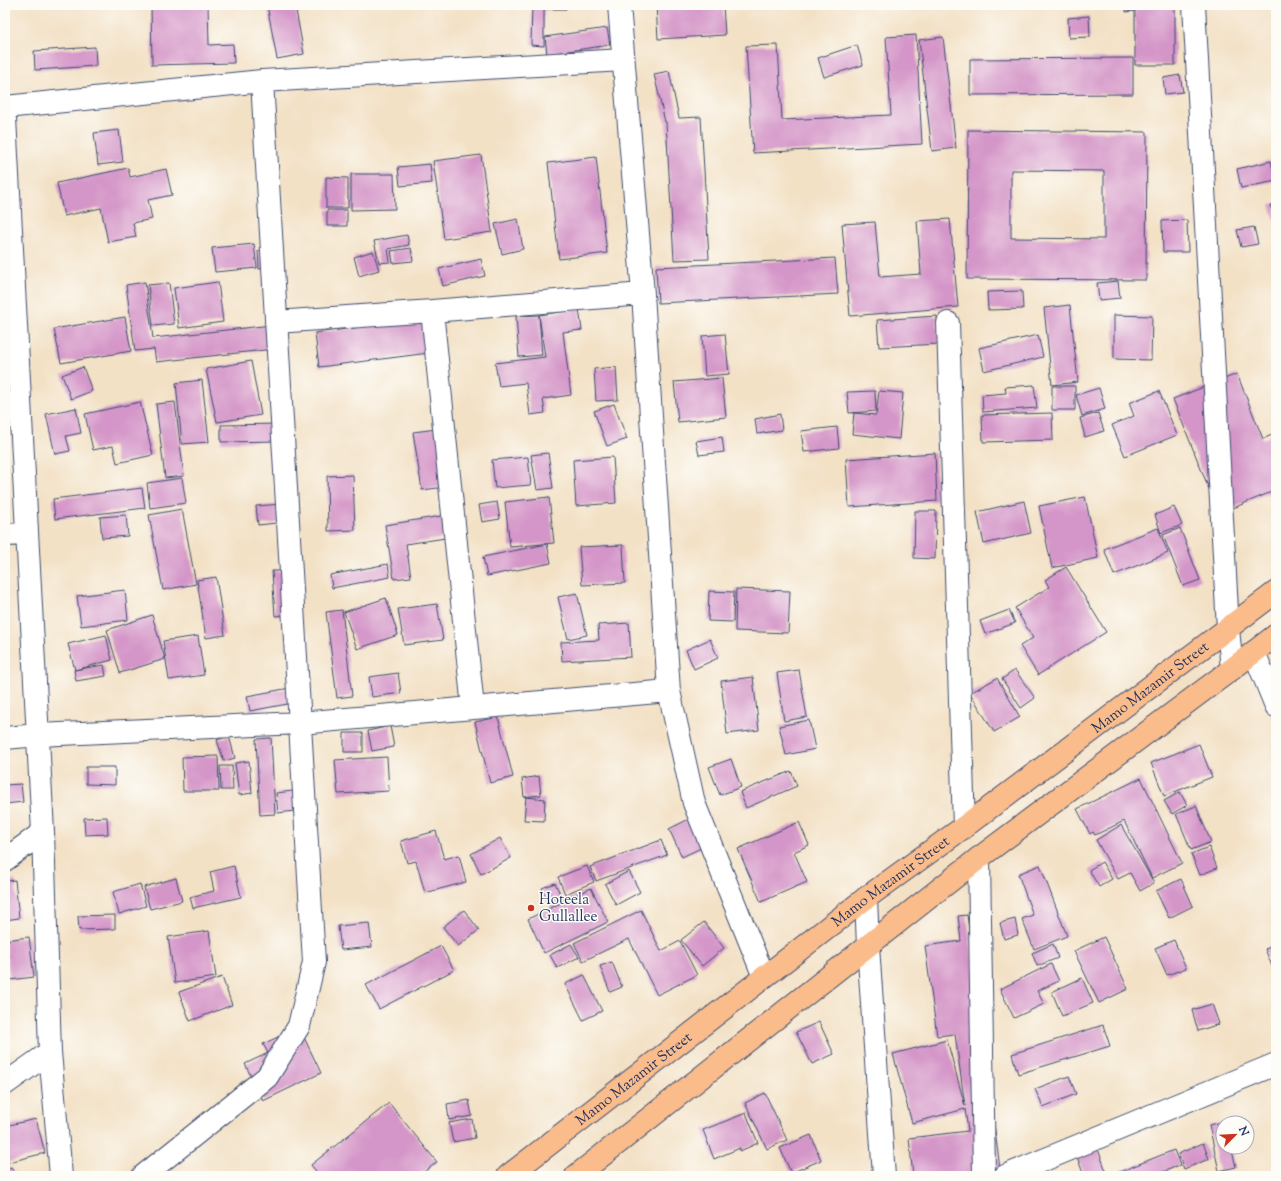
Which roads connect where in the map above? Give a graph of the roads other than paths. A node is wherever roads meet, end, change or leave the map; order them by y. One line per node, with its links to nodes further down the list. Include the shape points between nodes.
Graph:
1 (619, 5): 3 (street)
2 (1194, 5): 14 (street)
3 (623, 60): 4 (street); 7 (street)
4 (262, 81): 5 (street); 9 (street)
5 (5, 107)
6 (5, 118): 11 (street)
7 (643, 294): 8 (street); 18 (street)
8 (432, 312): 9 (street); 20 (street)
9 (276, 322): 21 (street)
10 (948, 323): 24 (street)
11 (26, 534): 12 (street); 22 (street)
12 (5, 535)
13 (1276, 592): 14 (main road, Mamo Mazamir Street)
14 (1228, 629): 17 (street); 24 (main road, Mamo Mazamir Street)
15 (1276, 635): 16 (main road)
16 (1254, 652): 17 (main road); 19 (street)
17 (1232, 669): 26 (main road)
18 (669, 691): 20 (street); 30 (street, via 694,803)
19 (1276, 706)
20 (473, 708): 21 (street)
21 (300, 723): 22 (street); 35 (street, via 314,962 300,1026 266,1077)
22 (38, 735): 23 (street); 25 (street)
23 (5, 738)
24 (964, 827): 28 (main road, Mamo Mazamir Street)
25 (43, 832): 27 (street); 31 (street)
26 (979, 858): 29 (main road); 39 (street)
27 (5, 860)
28 (866, 898): 29 (street); 30 (main road, Mamo Mazamir Street)
29 (868, 946): 37 (main road); 38 (street)
30 (764, 977): 36 (main road, Mamo Mazamir Street)
31 (50, 1052): 33 (street); 34 (street)
32 (1276, 1064): 40 (street)
33 (5, 1084)
34 (61, 1176)
35 (143, 1176)
36 (508, 1176)
37 (576, 1176)
38 (884, 1176)
39 (984, 1176)
40 (1005, 1176)

